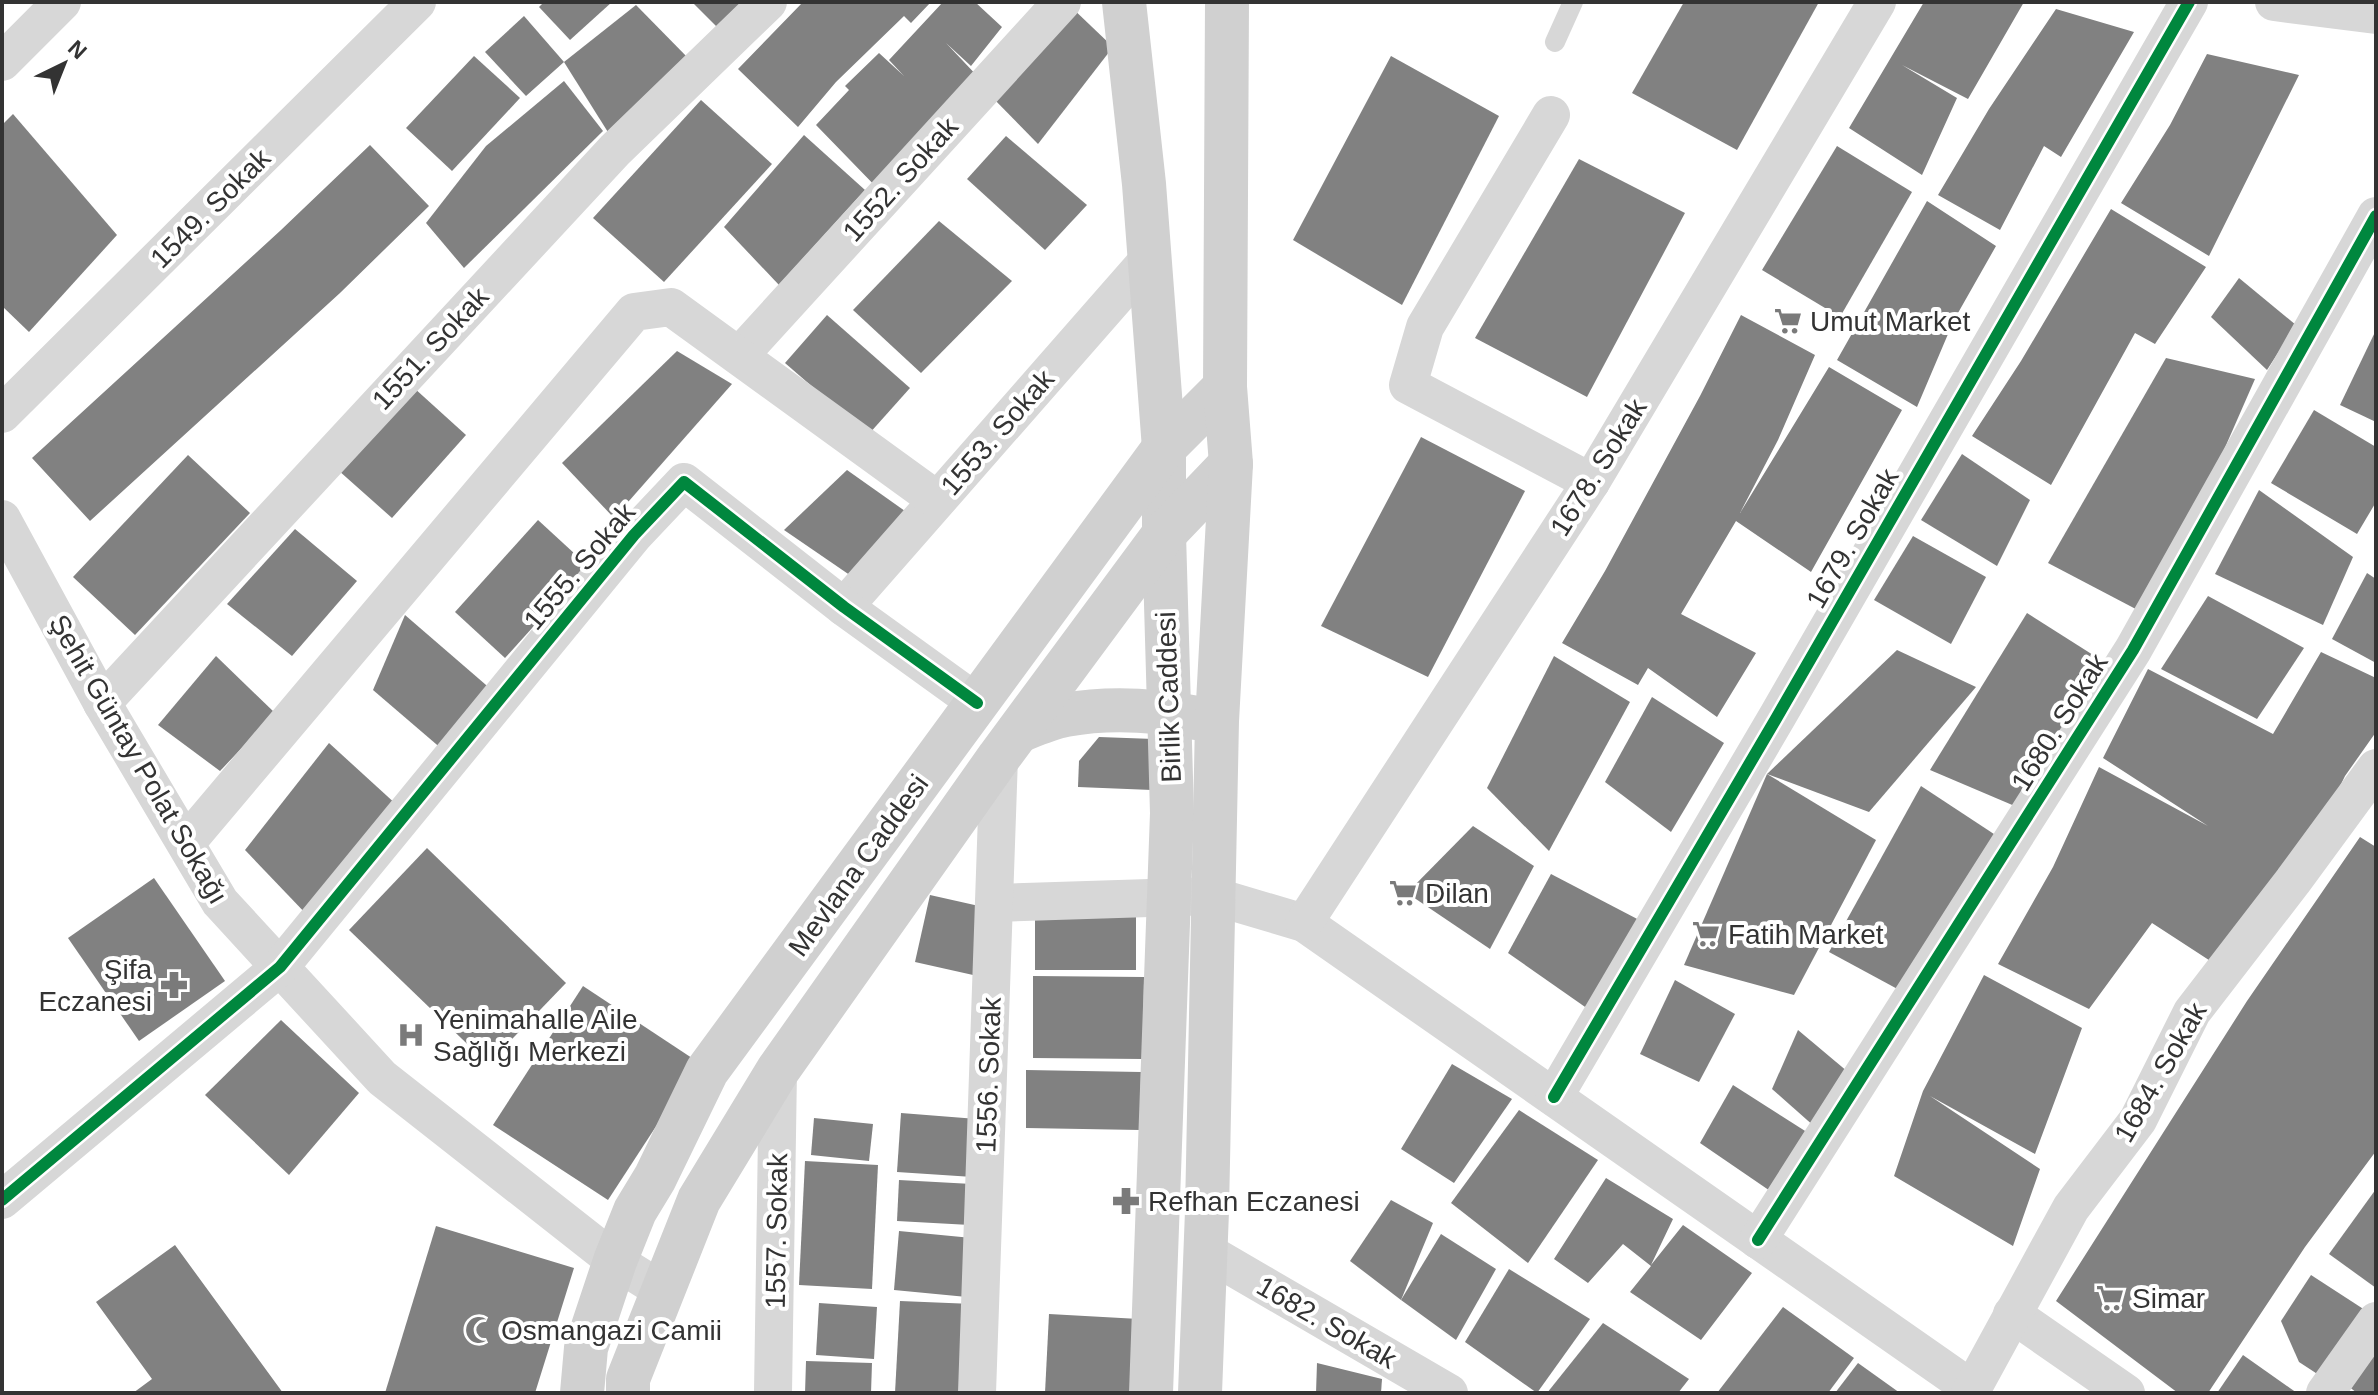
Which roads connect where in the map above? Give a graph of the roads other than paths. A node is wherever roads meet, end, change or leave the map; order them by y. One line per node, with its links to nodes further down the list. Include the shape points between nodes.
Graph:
1 (62, 2): 13 (street)
2 (417, 2): 19 (street, 1549. Sokak)
3 (768, 2): 27 (street, 1551. Sokak, via 615,150)
4 (1062, 2): 17 (street, 1552. Sokak)
5 (1227, 2): 18 (main road, Birlik Caddesi)
6 (1573, 2): 12 (lane)
7 (1877, 2): 22 (street, 1678. Sokak)
8 (2189, 2): 40 (street, 1679. Sokak)
9 (2274, 2): 11 (street)
10 (1128, 4): 16 (main road, Birlik Caddesi)
11 (2376, 15)
12 (1555, 42)
13 (2, 62)
14 (1551, 115): 22 (street, via 1425,327 1408,385)
15 (2376, 216): 42 (street, 1680. Sokak, via 2133,650)
16 (1150, 258): 20 (main road, Birlik Caddesi); 23 (street, 1553. Sokak)
17 (739, 356): 23 (street); 33 (street, via 671,307 634,312)
18 (1225, 387): 20 (main road, Mevlana Caddesi); 21 (main road, Birlik Caddesi)
19 (2, 414)
20 (1164, 448): 25 (main road, Birlik Caddesi); 28 (main road, Mevlana Caddesi)
21 (1231, 464): 25 (main road, Mevlana Caddesi); 30 (main road, Birlik Caddesi)
22 (1591, 482): 37 (street, 1678. Sokak)
23 (937, 500): 26 (street, 1553. Sokak)
24 (2, 519): 27 (street, Şehit Güntay Polat Sokağı)
25 (1164, 534): 29 (main road, Birlik Caddesi); 31 (main road, Mevlana Caddesi)
26 (844, 607): 28 (street, 1555. Sokak); 38 (street, 1555. Sokak, via 684,482 634,535)
27 (102, 703): 33 (street, Şehit Güntay Polat Sokağı)
28 (977, 703): 44 (main road, Mevlana Caddesi, via 707,1071)
29 (1169, 712): 30 (main road); 31 (main road, via 1065,715); 35 (main road, Birlik Caddesi)
30 (1217, 721): 34 (main road, Birlik Caddesi)
31 (1009, 744): 36 (street, 1556. Sokak); 39 (main road, Mevlana Caddesi)
32 (2376, 768): 46 (street, 1684. Sokak, via 2192,1012 2138,1120 2071,1208)
33 (186, 843): 38 (street, Şehit Güntay Polat Sokağı, via 220,902)
34 (1213, 896): 35 (street); 37 (street); 43 (main road, Birlik Caddesi)
35 (1169, 897): 36 (street); 53 (main road, Birlik Caddesi)
36 (994, 903): 52 (street, 1556. Sokak)
37 (1304, 923): 40 (street)
38 (280, 967): 41 (street); 44 (street, Şehit Güntay Polat Sokağı, via 382,1078)
39 (778, 1070): 45 (main road, Mevlana Caddesi, via 699,1200); 51 (street, 1557. Sokak)
40 (1554, 1097): 42 (street)
41 (2, 1200)
42 (1758, 1240): 48 (street)
43 (1205, 1251): 54 (main road, Birlik Caddesi); 55 (street, 1682. Sokak)
44 (615, 1261): 45 (street, Şehit Güntay Polat Sokağı); 49 (main road, Mevlana Caddesi, via 586,1348)
45 (663, 1291): 50 (main road, Mevlana Caddesi, via 628,1379)
46 (2012, 1314): 48 (street, 1684. Sokak); 56 (street)
47 (2376, 1321): 57 (street)
48 (1972, 1392)
49 (582, 1393)
50 (628, 1393)
51 (773, 1393)
52 (977, 1393)
53 (1151, 1393)
54 (1200, 1393)
55 (1449, 1393)
56 (2126, 1393)
57 (2325, 1393)

